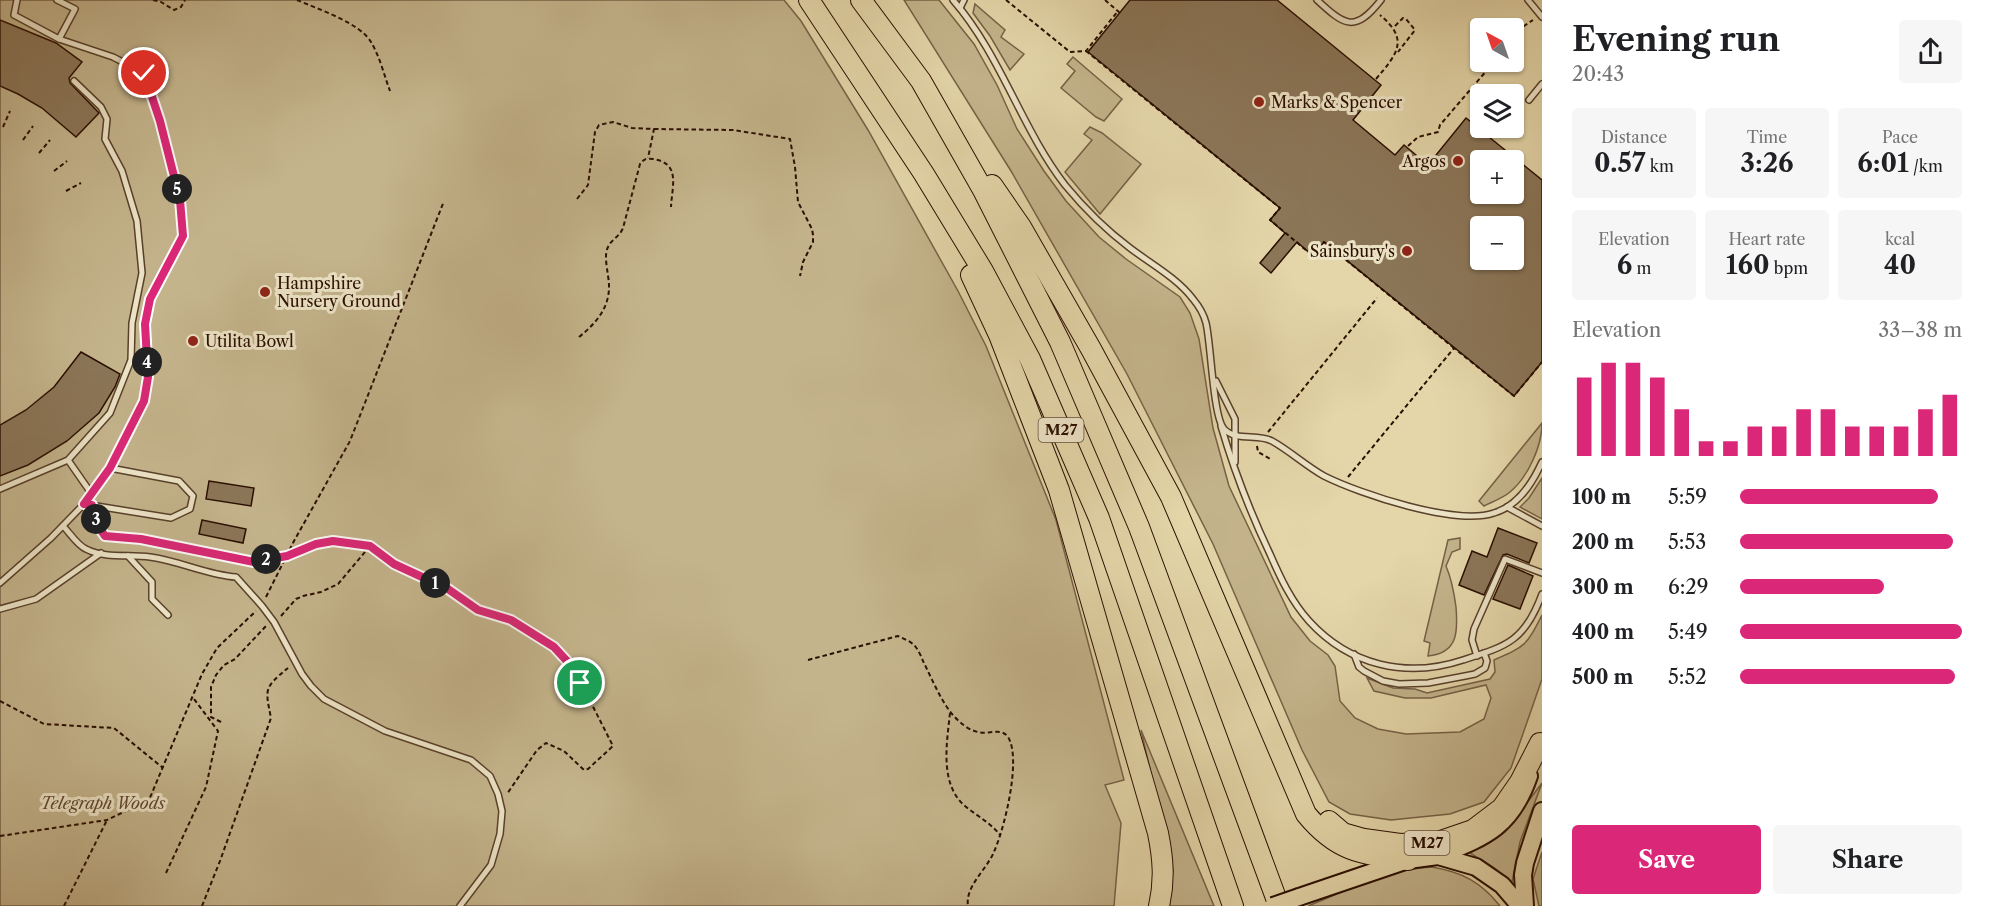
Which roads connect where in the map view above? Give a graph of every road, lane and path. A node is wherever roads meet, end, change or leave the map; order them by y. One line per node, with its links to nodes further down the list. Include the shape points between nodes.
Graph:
1 (17, 0): 20 (lane, via 14,15)
2 (57, 0): 20 (lane, via 75,9)
3 (153, 0): 4 (path, via 174,10)
4 (184, 0)
5 (297, 0): 28 (path, via 364,33)
6 (809, 0): 41 (highway, M27)
7 (861, 0): 26 (highway, M27)
8 (953, 0): 15 (lane)
9 (964, 0): 15 (lane)
10 (1006, 0): 21 (path, via 1070,52)
11 (1105, 0): 21 (path, via 1119,12)
12 (1317, 0): 16 (lane, via 1339,19 1349,22 1358,21)
13 (1381, 0): 16 (lane)
14 (1528, 0): 17 (lane)
15 (960, 8): 52 (lane, via 991,53 1036,140 1065,185 1108,231 1193,299 1206,320)
16 (1374, 9): 19 (path)
17 (1541, 16): 18 (path)
18 (1524, 26)
19 (1394, 27): 22 (path); 22 (path, via 1403,18 1415,30)
20 (59, 39): 59 (lane, via 113,57 144,73 180,200 183,236 150,299 145,324 148,377 144,401)
21 (1086, 51): 50 (path, via 1280,208 1270,220 1313,256 1324,243)
22 (1396, 54): 24 (path)
23 (1485, 72): 36 (path, via 1438,132 1418,137)
24 (1376, 79)
25 (74, 81): 56 (lane, via 100,106 107,119 105,139 122,171 137,221 142,273 132,323 131,360 110,413)
26 (921, 81): 91 (highway, M27, via 1021,226 1165,487); 107 (highway, M27, via 983,190 1060,342 1139,527)
27 (1542, 84): 29 (lane)
28 (390, 91)
29 (1529, 100)
30 (10, 111): 32 (path)
31 (33, 126): 34 (path)
32 (3, 127)
33 (654, 129): 38 (path); 44 (path, via 614,122 599,125 588,185); 47 (path, via 733,130 790,139 798,202 813,235)
34 (24, 140)
35 (50, 141): 37 (path)
36 (1408, 146)
37 (39, 153)
38 (648, 158): 46 (path, via 662,160 671,168); 49 (path, via 640,164 621,234 608,247 609,293 605,307)
39 (67, 161): 40 (path)
40 (54, 171)
41 (924, 174): 104 (highway, M27, via 999,335 1059,490 1158,833 1163,863); 105 (highway, M27, via 1030,359 1099,518)
42 (81, 183): 43 (path)
43 (66, 191)
44 (577, 199)
45 (444, 201): 72 (path, via 350,441)
46 (671, 207)
47 (800, 276)
48 (1377, 298): 55 (path)
49 (579, 338)
50 (1454, 348): 51 (path, via 1514,396); 61 (path)
51 (1542, 362)
52 (1214, 373): 53 (lane); 54 (lane, via 1235,419)
53 (1221, 424): 54 (lane); 60 (lane)
54 (1236, 435): 55 (lane); 60 (lane)
55 (1264, 438): 57 (path, via 1256,447); 61 (lane)
56 (68, 460): 62 (lane); 63 (lane)
57 (1272, 460)
58 (1542, 462): 66 (lane, via 1527,489)
59 (110, 468): 63 (lane); 65 (lane, via 179,481 193,496 190,509 171,518)
60 (1238, 480): 81 (lane, via 1277,571 1298,607 1332,642)
61 (1344, 485): 66 (lane, via 1385,500 1451,514 1482,516)
62 (0, 489)
63 (91, 493): 64 (lane)
64 (84, 504): 65 (lane); 67 (lane)
65 (92, 505): 72 (path, via 105,536 141,539 254,562)
66 (1508, 507): 68 (lane)
67 (63, 526): 70 (lane, via 86,549); 74 (lane)
68 (1542, 526)
69 (370, 546): 72 (path, via 333,541); 79 (path, via 338,584 296,599); 92 (path, via 394,564 448,589 478,610 511,620 554,647 578,673 614,746 584,770 564,751 542,745)
70 (100, 553): 71 (lane); 77 (lane, via 36,599)
71 (128, 556): 76 (lane, via 150,557 218,576 236,577); 78 (lane, via 152,582 152,599)
72 (287, 556): 76 (path)
73 (1542, 573): 82 (lane, via 1505,559 1474,629 1472,640)
74 (0, 583)
75 (1542, 594): 80 (lane, via 1522,633)
76 (262, 606): 79 (lane); 85 (path, via 217,648)
77 (0, 609)
78 (168, 615)
79 (274, 621): 84 (lane); 88 (path, via 261,629 216,675 211,687 211,717)
80 (1484, 653): 81 (lane, via 1485,668 1475,674 1411,685 1371,676 1359,667); 82 (lane)
81 (1354, 654): 82 (lane, via 1385,666 1415,669)
82 (1477, 656)
83 (808, 660): 87 (path, via 898,636 915,646)
84 (295, 662): 92 (lane, via 324,699 364,722 471,760 490,776); 101 (path, via 268,689 266,701 271,718)
85 (193, 698): 90 (path); 99 (path, via 218,731 206,788)
86 (0, 701): 90 (path, via 44,724 114,728)
87 (950, 711): 95 (path, via 947,759 955,792); 95 (path, via 972,730 981,734 1002,732 1010,742 1012,782)
88 (221, 722)
89 (1541, 740): 91 (highway, M27, via 1502,808 1473,830 1438,842 1401,844 1343,832 1309,802); 97 (main road, via 1522,797 1508,818 1476,840)
90 (163, 768): 94 (path, via 149,800)
91 (1291, 779): 98 (highway, M27, via 1306,814 1331,840 1347,849)
92 (500, 804): 102 (lane, via 501,834 491,865)
93 (1542, 811): 109 (main road, via 1525,863)
94 (107, 820): 96 (path); 100 (path)
95 (1000, 835): 103 (path, via 992,857 968,892)
96 (0, 836)
97 (1437, 856): 98 (main road); 108 (main road, via 1476,867 1502,885)
98 (1408, 860): 106 (main road, bridge)
99 (166, 873)
100 (64, 906)
101 (202, 906)
102 (460, 906)
103 (968, 906)
104 (1159, 906)
105 (1233, 906)
106 (1273, 906)
107 (1279, 906)
108 (1520, 906)
109 (1526, 906)

